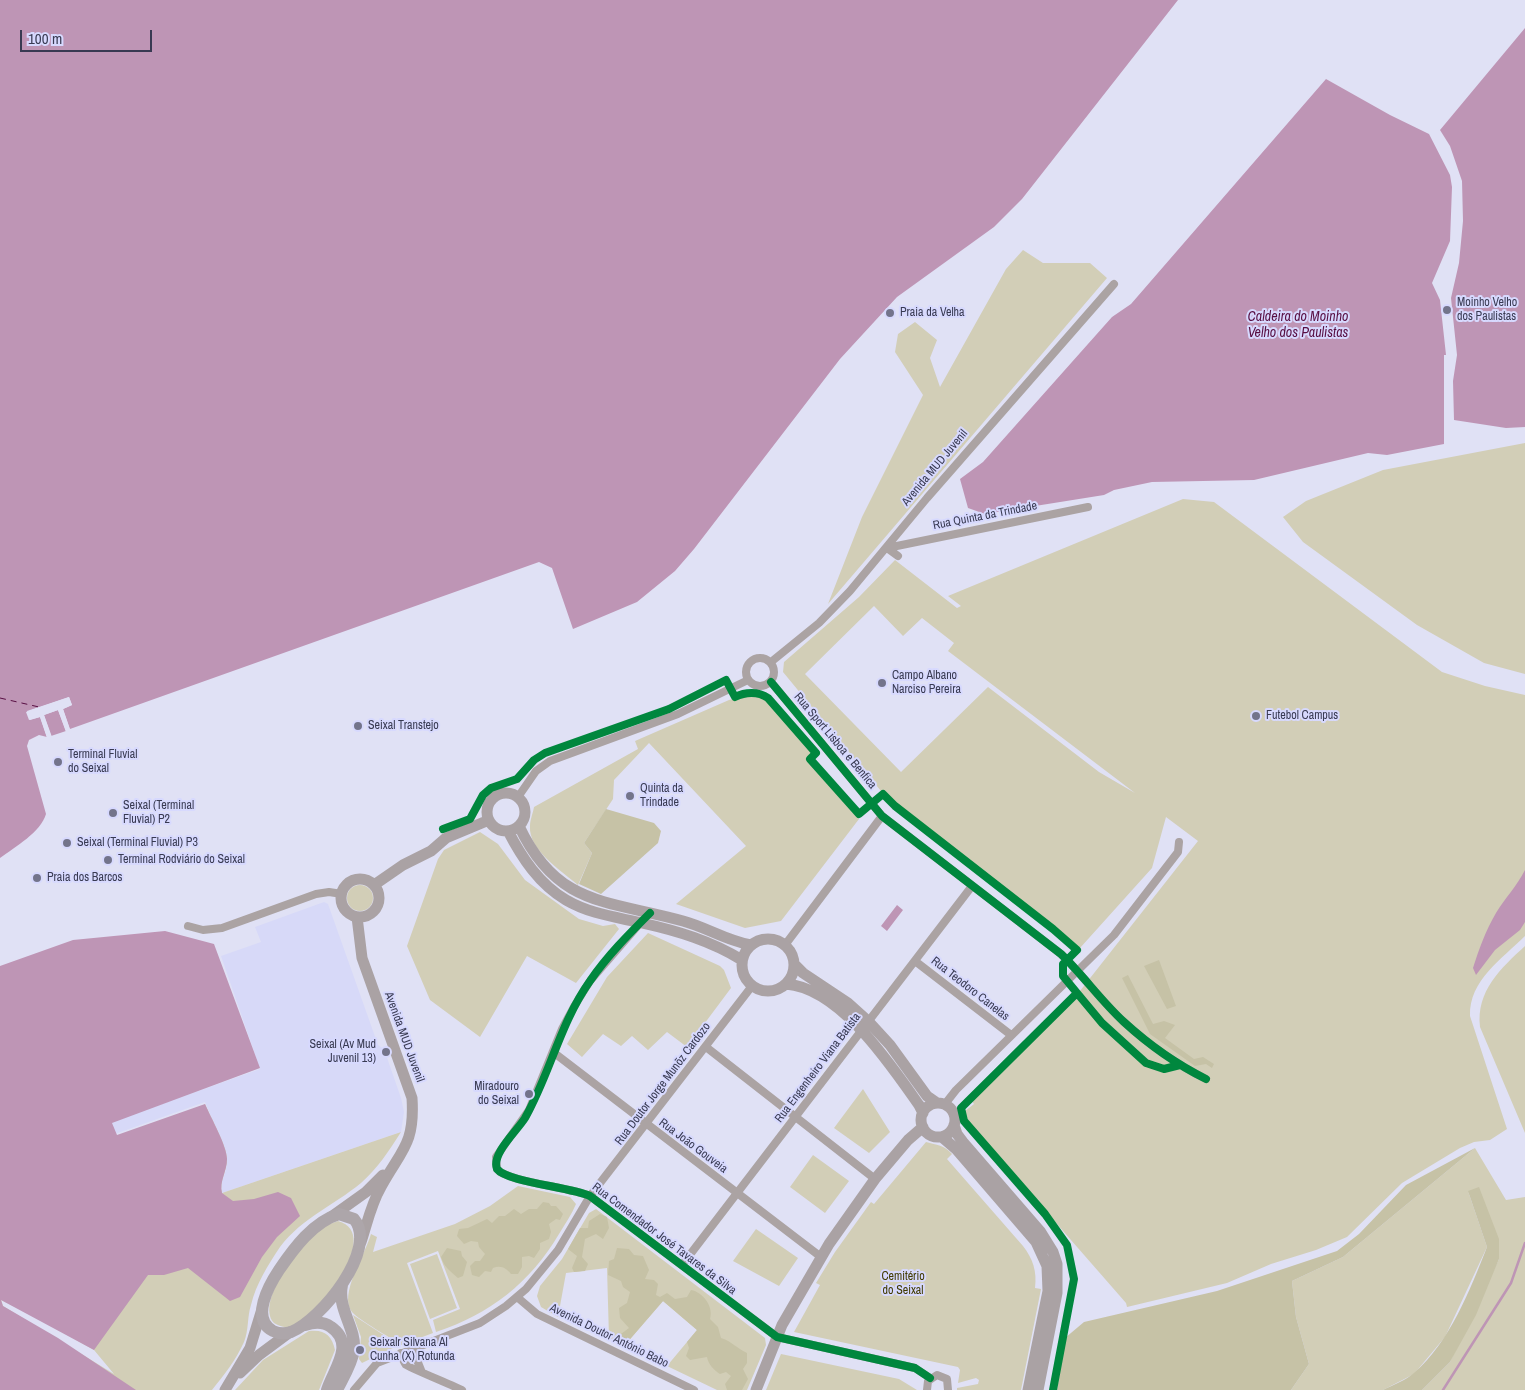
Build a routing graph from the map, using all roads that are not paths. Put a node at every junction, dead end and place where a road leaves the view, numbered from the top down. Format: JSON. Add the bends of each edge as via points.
{"nodes":[{"id":1,"x":1114,"y":284,"type":"dead end"},
{"id":2,"x":1088,"y":507,"type":"dead end"},
{"id":3,"x":887,"y":548,"type":"junction"},
{"id":4,"x":898,"y":556,"type":"dead end"},
{"id":5,"x":771,"y":662,"type":"junction"},
{"id":6,"x":748,"y":680,"type":"junction"},
{"id":7,"x":771,"y":682,"type":"junction"},
{"id":8,"x":518,"y":797,"type":"junction"},
{"id":9,"x":882,"y":816,"type":"junction"},
{"id":10,"x":489,"y":820,"type":"junction"},
{"id":11,"x":519,"y":826,"type":"junction"},
{"id":12,"x":508,"y":831,"type":"junction"},
{"id":13,"x":1179,"y":842,"type":"dead end"},
{"id":14,"x":374,"y":885,"type":"junction"},
{"id":15,"x":972,"y":886,"type":"junction"},
{"id":16,"x":342,"y":894,"type":"junction"},
{"id":17,"x":650,"y":913,"type":"junction"},
{"id":18,"x":358,"y":917,"type":"junction"},
{"id":19,"x":636,"y":922,"type":"junction"},
{"id":20,"x":188,"y":926,"type":"dead end"},
{"id":21,"x":751,"y":945,"type":"junction"},
{"id":22,"x":785,"y":945,"type":"junction"},
{"id":23,"x":742,"y":960,"type":"junction"},
{"id":24,"x":915,"y":961,"type":"junction"},
{"id":25,"x":794,"y":964,"type":"junction"},
{"id":26,"x":1078,"y":970,"type":"junction"},
{"id":27,"x":786,"y":984,"type":"junction"},
{"id":28,"x":752,"y":986,"type":"junction"},
{"id":29,"x":865,"y":1025,"type":"junction"},
{"id":30,"x":1011,"y":1035,"type":"junction"},
{"id":31,"x":706,"y":1047,"type":"junction"},
{"id":32,"x":552,"y":1052,"type":"junction"},
{"id":33,"x":1206,"y":1079,"type":"dead end"},
{"id":34,"x":941,"y":1104,"type":"junction"},
{"id":35,"x":923,"y":1113,"type":"junction"},
{"id":36,"x":794,"y":1118,"type":"junction"},
{"id":37,"x":646,"y":1124,"type":"junction"},
{"id":38,"x":954,"y":1125,"type":"junction"},
{"id":39,"x":923,"y":1127,"type":"junction"},
{"id":40,"x":942,"y":1137,"type":"junction"},
{"id":41,"x":395,"y":1164,"type":"junction"},
{"id":42,"x":875,"y":1179,"type":"junction"},
{"id":43,"x":737,"y":1193,"type":"junction"},
{"id":44,"x":590,"y":1196,"type":"junction"},
{"id":45,"x":331,"y":1217,"type":"junction"},
{"id":46,"x":361,"y":1242,"type":"junction"},
{"id":47,"x":821,"y":1257,"type":"junction"},
{"id":48,"x":682,"y":1265,"type":"junction"},
{"id":49,"x":344,"y":1280,"type":"junction"},
{"id":50,"x":517,"y":1297,"type":"junction"},
{"id":51,"x":262,"y":1308,"type":"junction"},
{"id":52,"x":294,"y":1330,"type":"junction"},
{"id":53,"x":777,"y":1337,"type":"junction"},
{"id":54,"x":417,"y":1348,"type":"junction"},
{"id":55,"x":402,"y":1353,"type":"junction"},
{"id":56,"x":421,"y":1370,"type":"junction"},
{"id":57,"x":930,"y":1378,"type":"junction"},
{"id":58,"x":233,"y":1379,"type":"junction"},
{"id":59,"x":225,"y":1390,"type":"edge"},
{"id":60,"x":327,"y":1390,"type":"edge"},
{"id":61,"x":337,"y":1390,"type":"edge"},
{"id":62,"x":354,"y":1390,"type":"edge"},
{"id":63,"x":462,"y":1390,"type":"edge"},
{"id":64,"x":694,"y":1390,"type":"edge"},
{"id":65,"x":756,"y":1390,"type":"edge"},
{"id":66,"x":927,"y":1390,"type":"edge"},
{"id":67,"x":948,"y":1390,"type":"edge"},
{"id":68,"x":1028,"y":1390,"type":"edge"},
{"id":69,"x":1038,"y":1390,"type":"edge"}],
"edges":[{"from":1,"to":3,"type":"street","name":"Avenida MUD Juvenil"},
{"from":2,"to":3,"type":"street","name":"Rua Quinta da Trindade"},
{"from":3,"to":4,"type":"street"},
{"from":3,"to":5,"type":"street","name":"Avenida MUD Juvenil","via":[[833,610]]},
{"from":5,"to":6,"type":"street","via":[[762,657],[753,659],[746,670]]},
{"from":5,"to":7,"type":"street","via":[[774,674]]},
{"from":6,"to":7,"type":"street","via":[[759,686]]},
{"from":6,"to":8,"type":"street","via":[[678,714],[550,761],[536,771]]},
{"from":7,"to":9,"type":"street","name":"Rua Sport Lisboa e Benfica"},
{"from":8,"to":10,"type":"main road","via":[[504,793],[498,795],[488,806]]},
{"from":8,"to":11,"type":"main road","via":[[525,812]]},
{"from":9,"to":15,"type":"street","name":"Rua Sport Lisboa e Benfica"},
{"from":9,"to":22,"type":"street"},
{"from":10,"to":12,"type":"main road","via":[[500,830]]},
{"from":10,"to":14,"type":"main road","via":[[446,838],[431,851]]},
{"from":11,"to":12,"type":"main road"},
{"from":11,"to":17,"type":"main road","via":[[537,859],[572,889],[609,905]]},
{"from":12,"to":19,"type":"main road","via":[[519,854],[543,883],[555,892],[581,908]]},
{"from":13,"to":26,"type":"street","via":[[1178,852],[1145,897],[1114,935]]},
{"from":14,"to":16,"type":"main road","via":[[360,879],[346,886]]},
{"from":14,"to":18,"type":"main road","via":[[379,897],[375,910]]},
{"from":15,"to":24,"type":"street","name":"Rua Engenheiro Viana Batista"},
{"from":15,"to":26,"type":"street","name":"Rua Sport Lisboa e Benfica"},
{"from":16,"to":18,"type":"main road","via":[[345,909]]},
{"from":16,"to":20,"type":"street","via":[[316,894],[212,930]]},
{"from":17,"to":19,"type":"street"},
{"from":17,"to":21,"type":"main road"},
{"from":18,"to":41,"type":"main road","name":"Avenida MUD Juvenil","via":[[362,958],[412,1098],[411,1135]]},
{"from":19,"to":23,"type":"main road","via":[[690,935]]},
{"from":19,"to":32,"type":"street","name":"Rua Comendador José Tavares da Silva","via":[[590,981]]},
{"from":21,"to":22,"type":"main road","via":[[765,939]]},
{"from":21,"to":23,"type":"main road"},
{"from":22,"to":25,"type":"main road"},
{"from":23,"to":28,"type":"main road","via":[[744,974]]},
{"from":24,"to":29,"type":"street","name":"Rua Engenheiro Viana Batista"},
{"from":24,"to":30,"type":"street","name":"Rua Teodoro Canelas"},
{"from":25,"to":27,"type":"main road"},
{"from":25,"to":29,"type":"main road","via":[[843,999]]},
{"from":26,"to":30,"type":"street"},
{"from":26,"to":33,"type":"street","name":"Rua Sport Lisboa e Benfica","via":[[1123,1020],[1185,1069]]},
{"from":27,"to":28,"type":"main road","via":[[773,991]]},
{"from":27,"to":29,"type":"main road","via":[[801,986]]},
{"from":28,"to":31,"type":"street","name":"Rua Doutor Jorge Munõz Cardozo"},
{"from":29,"to":34,"type":"main road","via":[[890,1045],[927,1096]]},
{"from":29,"to":35,"type":"main road"},
{"from":29,"to":36,"type":"street","name":"Rua Engenheiro Viana Batista"},
{"from":30,"to":34,"type":"street"},
{"from":31,"to":36,"type":"street"},
{"from":31,"to":37,"type":"street","name":"Rua Doutor Jorge Munõz Cardozo"},
{"from":32,"to":37,"type":"street","name":"Rua João Gouveia"},
{"from":32,"to":44,"type":"street","name":"Rua Comendador José Tavares da Silva","via":[[532,1105],[499,1153],[495,1165],[506,1176]]},
{"from":34,"to":35,"type":"main road","via":[[928,1106]]},
{"from":34,"to":38,"type":"main road","via":[[953,1112]]},
{"from":35,"to":39,"type":"main road"},
{"from":36,"to":42,"type":"street"},
{"from":36,"to":43,"type":"street","name":"Rua Engenheiro Viana Batista"},
{"from":37,"to":43,"type":"street","name":"Rua João Gouveia"},
{"from":37,"to":44,"type":"street","name":"Rua Doutor Jorge Munõz Cardozo"},
{"from":38,"to":40,"type":"main road"},
{"from":38,"to":69,"type":"main road","via":[[962,1141],[1048,1242],[1058,1264],[1057,1293]]},
{"from":39,"to":40,"type":"main road","via":[[931,1135]]},
{"from":39,"to":42,"type":"main road"},
{"from":40,"to":68,"type":"main road","via":[[1036,1242],[1047,1266],[1048,1291]]},
{"from":41,"to":45,"type":"main road","name":"Avenida MUD Juvenil","via":[[366,1192]]},
{"from":41,"to":46,"type":"main road","name":"Avenida MUD Juvenil","via":[[375,1199]]},
{"from":42,"to":47,"type":"main road"},
{"from":43,"to":47,"type":"street","name":"Rua João Gouveia"},
{"from":43,"to":48,"type":"street","name":"Rua Engenheiro Viana Batista"},
{"from":44,"to":48,"type":"street","name":"Rua Comendador José Tavares da Silva"},
{"from":44,"to":50,"type":"street","name":"Rua Doutor Jorge Munõz Cardozo","via":[[547,1266]]},
{"from":45,"to":46,"type":"main road","via":[[339,1214],[354,1219],[361,1232]]},
{"from":45,"to":51,"type":"main road","via":[[307,1235],[289,1256],[274,1277]]},
{"from":46,"to":49,"type":"main road"},
{"from":47,"to":53,"type":"main road"},
{"from":48,"to":53,"type":"street","name":"Rua Comendador José Tavares da Silva"},
{"from":49,"to":52,"type":"main road","via":[[327,1304]]},
{"from":49,"to":61,"type":"main road","via":[[341,1301],[354,1350]]},
{"from":50,"to":54,"type":"street","name":"Rua Doutor Jorge Munõz Cardozo","via":[[480,1322]]},
{"from":50,"to":64,"type":"street","name":"Avenida Doutor António Babo","via":[[537,1314]]},
{"from":51,"to":52,"type":"main road","via":[[262,1317],[270,1329],[281,1334]]},
{"from":51,"to":58,"type":"main road","via":[[250,1348]]},
{"from":52,"to":58,"type":"main road","via":[[258,1355]]},
{"from":52,"to":60,"type":"main road","via":[[313,1323],[325,1324],[334,1329],[342,1341],[341,1359]]},
{"from":53,"to":57,"type":"street","name":"Rua Comendador José Tavares da Silva","via":[[915,1368]]},
{"from":53,"to":65,"type":"main road"},
{"from":54,"to":55,"type":"street","name":"Rua Doutor Jorge Munõz Cardozo"},
{"from":54,"to":56,"type":"street"},
{"from":55,"to":56,"type":"street","via":[[408,1367]]},
{"from":55,"to":62,"type":"street","name":"Rua Doutor Jorge Munõz Cardozo","via":[[377,1363]]},
{"from":56,"to":63,"type":"street"},
{"from":57,"to":66,"type":"street"},
{"from":57,"to":67,"type":"street","name":"Rua Comendador José Tavares da Silva","via":[[937,1374],[944,1376],[949,1383]]},
{"from":58,"to":59,"type":"main road"}]}
